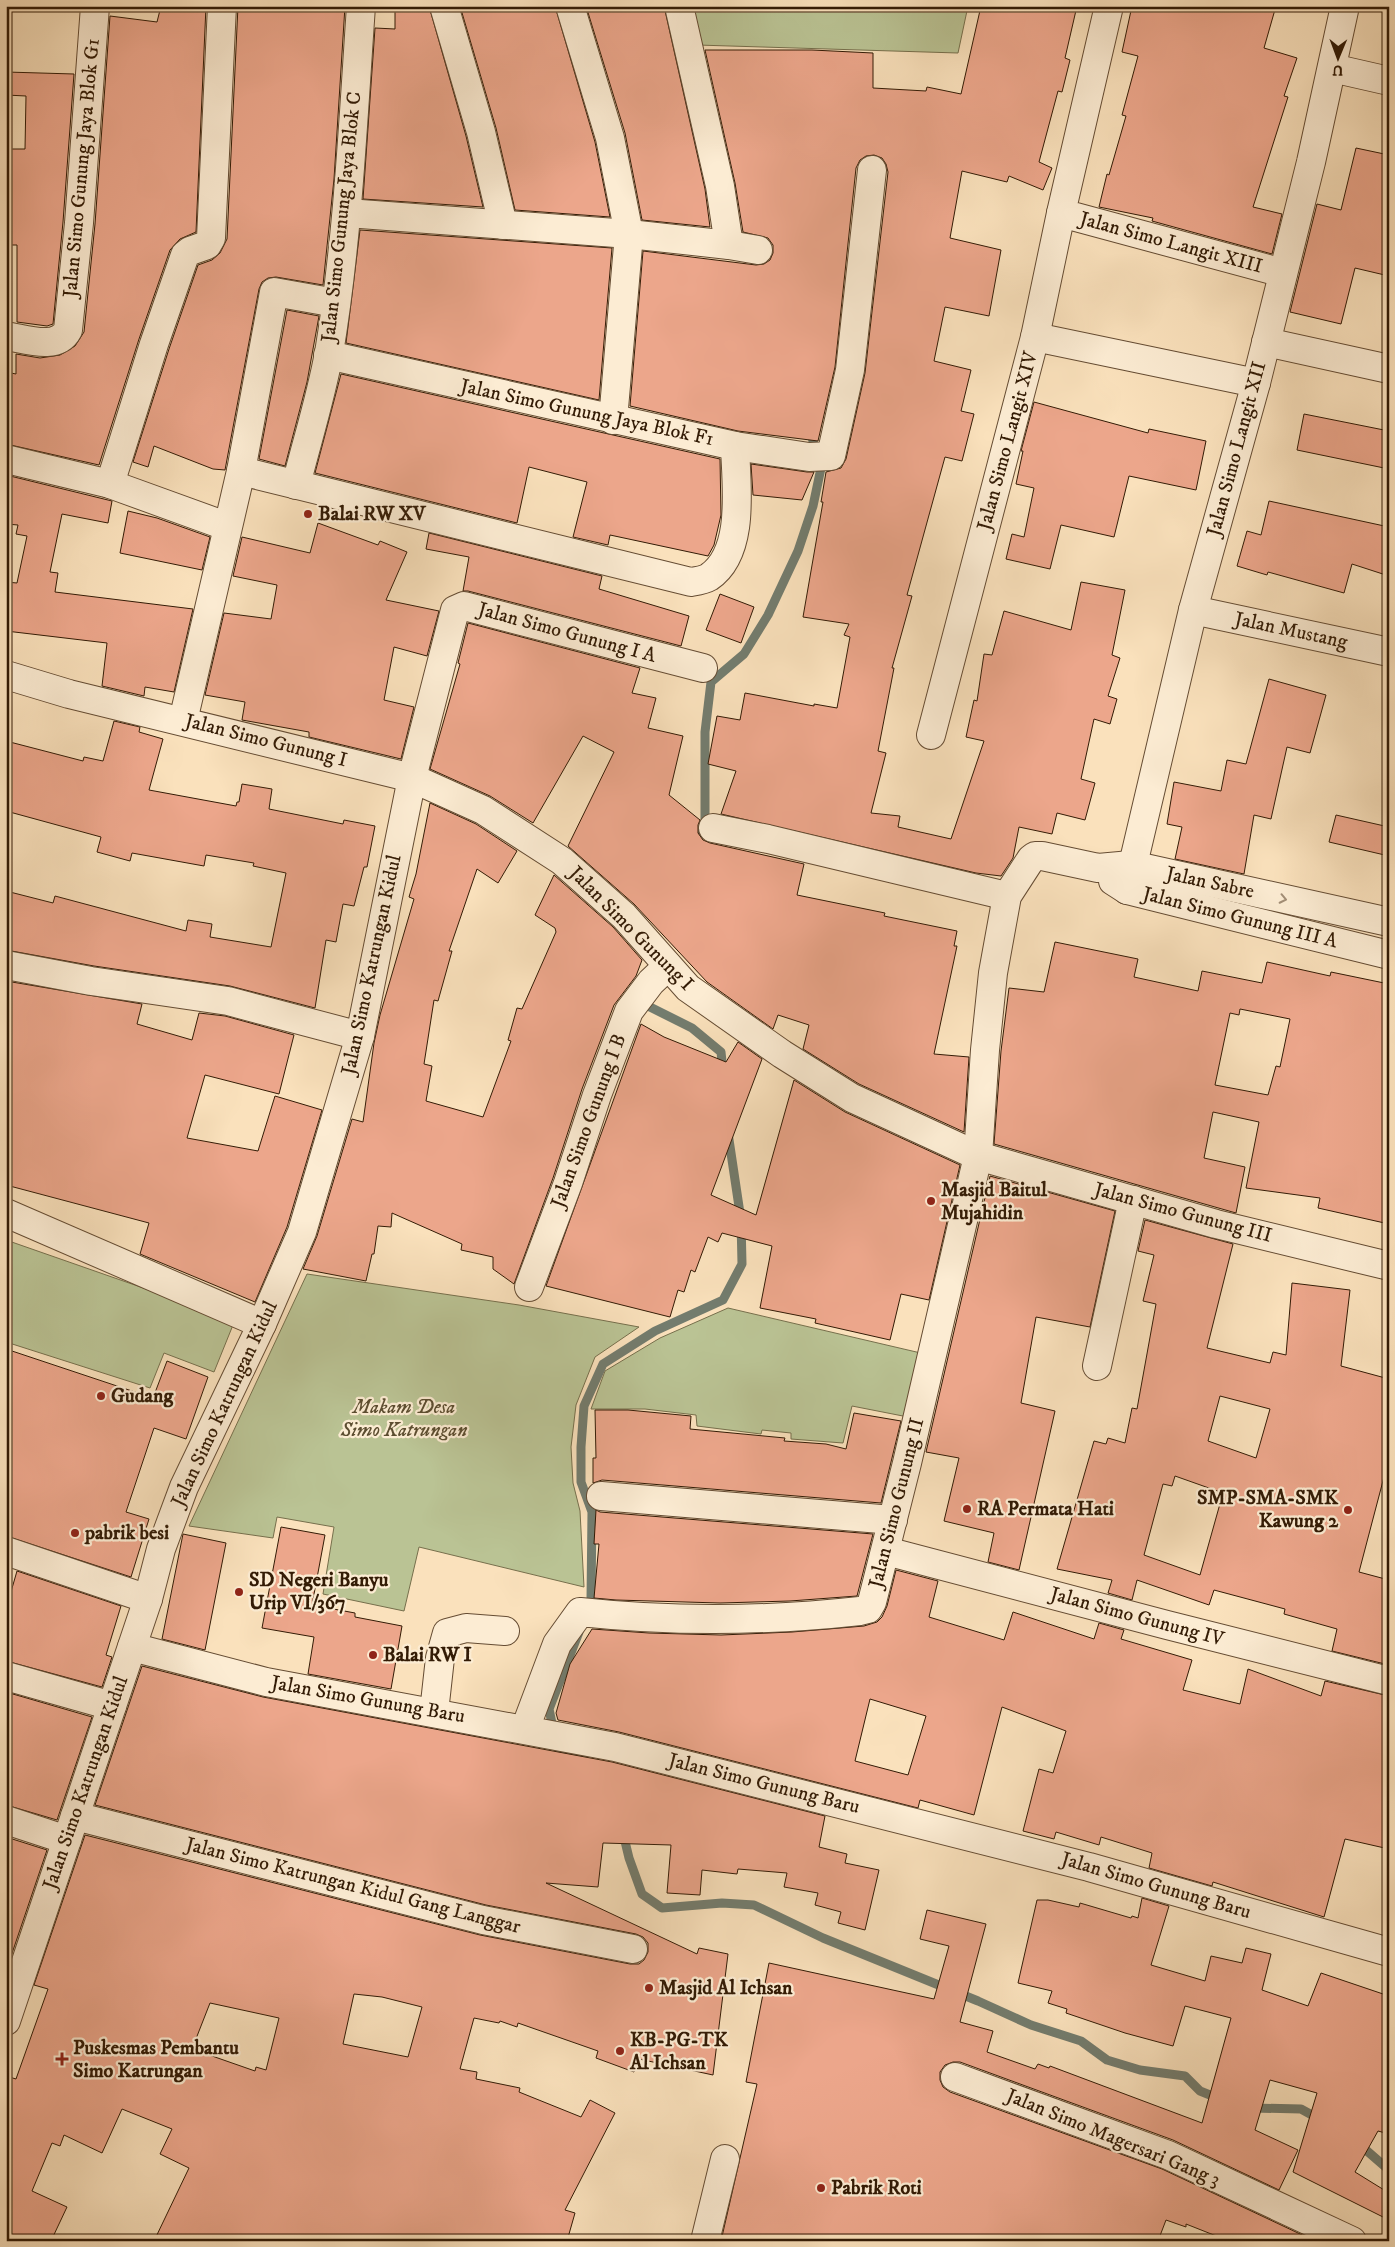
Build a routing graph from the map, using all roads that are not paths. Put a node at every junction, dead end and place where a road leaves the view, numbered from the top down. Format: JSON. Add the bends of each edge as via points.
{"nodes":[{"id":1,"x":95,"y":6,"type":"edge"},
{"id":2,"x":222,"y":6,"type":"edge"},
{"id":3,"x":361,"y":6,"type":"edge"},
{"id":4,"x":444,"y":6,"type":"edge"},
{"id":5,"x":570,"y":6,"type":"edge"},
{"id":6,"x":679,"y":6,"type":"edge"},
{"id":7,"x":1109,"y":6,"type":"edge"},
{"id":8,"x":1345,"y":6,"type":"edge"},
{"id":9,"x":1332,"y":68,"type":"junction"},
{"id":10,"x":1389,"y":81,"type":"edge"},
{"id":11,"x":872,"y":170,"type":"dead end"},
{"id":12,"x":347,"y":213,"type":"junction"},
{"id":13,"x":1061,"y":213,"type":"junction"},
{"id":14,"x":503,"y":225,"type":"junction"},
{"id":15,"x":629,"y":234,"type":"junction"},
{"id":16,"x":729,"y":244,"type":"junction"},
{"id":17,"x":758,"y":250,"type":"dead end"},
{"id":18,"x":1283,"y":273,"type":"junction"},
{"id":19,"x":336,"y":303,"type":"junction"},
{"id":20,"x":6,"y":336,"type":"edge"},
{"id":21,"x":1035,"y":337,"type":"junction"},
{"id":22,"x":1266,"y":342,"type":"junction"},
{"id":23,"x":328,"y":355,"type":"junction"},
{"id":24,"x":1389,"y":369,"type":"edge"},
{"id":25,"x":1256,"y":383,"type":"junction"},
{"id":26,"x":613,"y":420,"type":"junction"},
{"id":27,"x":735,"y":446,"type":"junction"},
{"id":28,"x":6,"y":459,"type":"edge"},
{"id":29,"x":241,"y":471,"type":"junction"},
{"id":30,"x":110,"y":484,"type":"junction"},
{"id":31,"x":296,"y":485,"type":"junction"},
{"id":32,"x":226,"y":526,"type":"junction"},
{"id":33,"x":1193,"y":610,"type":"junction"},
{"id":34,"x":1389,"y":652,"type":"edge"},
{"id":35,"x":703,"y":668,"type":"dead end"},
{"id":36,"x":6,"y":675,"type":"edge"},
{"id":37,"x":183,"y":721,"type":"junction"},
{"id":38,"x":931,"y":735,"type":"dead end"},
{"id":39,"x":412,"y":778,"type":"junction"},
{"id":40,"x":713,"y":828,"type":"dead end"},
{"id":41,"x":1129,"y":878,"type":"junction"},
{"id":42,"x":1007,"y":896,"type":"junction"},
{"id":43,"x":1389,"y":922,"type":"edge"},
{"id":44,"x":1389,"y":955,"type":"edge"},
{"id":45,"x":6,"y":965,"type":"edge"},
{"id":46,"x":654,"y":971,"type":"junction"},
{"id":47,"x":360,"y":1036,"type":"junction"},
{"id":48,"x":978,"y":1156,"type":"junction"},
{"id":49,"x":1133,"y":1200,"type":"junction"},
{"id":50,"x":6,"y":1214,"type":"edge"},
{"id":51,"x":1389,"y":1266,"type":"edge"},
{"id":52,"x":528,"y":1287,"type":"dead end"},
{"id":53,"x":262,"y":1324,"type":"junction"},
{"id":54,"x":1097,"y":1366,"type":"dead end"},
{"id":55,"x":601,"y":1496,"type":"dead end"},
{"id":56,"x":894,"y":1520,"type":"junction"},
{"id":57,"x":886,"y":1550,"type":"junction"},
{"id":58,"x":6,"y":1552,"type":"edge"},
{"id":59,"x":148,"y":1599,"type":"junction"},
{"id":60,"x":506,"y":1631,"type":"dead end"},
{"id":61,"x":132,"y":1647,"type":"junction"},
{"id":62,"x":6,"y":1676,"type":"edge"},
{"id":63,"x":1389,"y":1681,"type":"edge"},
{"id":64,"x":112,"y":1706,"type":"junction"},
{"id":65,"x":434,"y":1712,"type":"junction"},
{"id":66,"x":544,"y":1733,"type":"junction"},
{"id":67,"x":6,"y":1820,"type":"edge"},
{"id":68,"x":71,"y":1828,"type":"junction"},
{"id":69,"x":633,"y":1949,"type":"dead end"},
{"id":70,"x":1389,"y":1952,"type":"edge"},
{"id":71,"x":6,"y":2021,"type":"edge"},
{"id":72,"x":955,"y":2077,"type":"dead end"},
{"id":73,"x":725,"y":2159,"type":"dead end"},
{"id":74,"x":705,"y":2241,"type":"edge"},
{"id":75,"x":1352,"y":2241,"type":"edge"}],
"edges":[{"from":1,"to":20,"type":"street","name":"Jalan Simo Gunung Jaya Blok G1","via":[[68,330],[64,338],[49,342]]},
{"from":2,"to":30,"type":"street","via":[[211,238],[207,245],[185,255]]},
{"from":3,"to":12,"type":"street","name":"Jalan Simo Gunung Jaya Blok C"},
{"from":4,"to":14,"type":"street","via":[[481,132]]},
{"from":5,"to":15,"type":"street","via":[[610,138]]},
{"from":6,"to":16,"type":"street","via":[[718,177]]},
{"from":7,"to":13,"type":"street","name":"Jalan Simo Langit XIII"},
{"from":8,"to":9,"type":"street","name":"Jalan Simo Langit XII"},
{"from":9,"to":10,"type":"street"},
{"from":9,"to":18,"type":"street","name":"Jalan Simo Langit XII"},
{"from":11,"to":27,"type":"street","via":[[850,370],[831,456]]},
{"from":12,"to":14,"type":"street"},
{"from":12,"to":19,"type":"street","name":"Jalan Simo Gunung Jaya Blok C"},
{"from":13,"to":18,"type":"street","name":"Jalan Simo Langit XIII"},
{"from":13,"to":21,"type":"street"},
{"from":14,"to":15,"type":"street"},
{"from":15,"to":16,"type":"street"},
{"from":15,"to":26,"type":"street"},
{"from":16,"to":17,"type":"street"},
{"from":18,"to":22,"type":"street","name":"Jalan Simo Langit XII"},
{"from":19,"to":23,"type":"street","name":"Jalan Simo Gunung Jaya Blok C"},
{"from":19,"to":29,"type":"street","via":[[274,292]]},
{"from":21,"to":25,"type":"street","name":"Jalan Simo Langit XIV"},
{"from":21,"to":38,"type":"street","name":"Jalan Simo Langit XIV"},
{"from":22,"to":24,"type":"street"},
{"from":22,"to":25,"type":"street","name":"Jalan Simo Langit XII"},
{"from":23,"to":26,"type":"street","name":"Jalan Simo Gunung Jaya Blok F1"},
{"from":23,"to":31,"type":"street","name":"Jalan Simo Gunung Jaya Blok C"},
{"from":25,"to":33,"type":"street","name":"Jalan Simo Langit XII"},
{"from":26,"to":27,"type":"street","name":"Jalan Simo Gunung Jaya Blok F1"},
{"from":27,"to":31,"type":"street","name":"Jalan Simo Gunung Jaya Blok F1","via":[[737,522],[726,557],[708,578],[691,582]]},
{"from":28,"to":30,"type":"street"},
{"from":29,"to":31,"type":"street"},
{"from":29,"to":32,"type":"street"},
{"from":30,"to":32,"type":"street"},
{"from":32,"to":37,"type":"street"},
{"from":33,"to":34,"type":"street","name":"Jalan Mustang"},
{"from":33,"to":41,"type":"street","name":"Jalan Simo Langit XII"},
{"from":35,"to":39,"type":"street","name":"Jalan Simo Gunung I A","via":[[460,606],[454,616]]},
{"from":36,"to":37,"type":"street","name":"Jalan Simo Gunung I","via":[[69,694]]},
{"from":37,"to":39,"type":"street","name":"Jalan Simo Gunung I"},
{"from":39,"to":46,"type":"street","name":"Jalan Simo Gunung I","via":[[483,810],[562,861],[624,916]]},
{"from":39,"to":47,"type":"street","name":"Jalan Simo Katrungan Kidul"},
{"from":40,"to":42,"type":"street"},
{"from":41,"to":42,"type":"street","name":"Jalan Sabre","via":[[1098,868],[1036,856]]},
{"from":41,"to":43,"type":"street","name":"Jalan Sabre","one_way":true},
{"from":41,"to":44,"type":"street","name":"Jalan Simo Gunung III A"},
{"from":42,"to":48,"type":"street","name":"Jalan Simo Gunung II","via":[[992,982]]},
{"from":45,"to":47,"type":"street","via":[[228,1001]]},
{"from":46,"to":48,"type":"street","name":"Jalan Simo Gunung I","via":[[688,988],[852,1098]]},
{"from":46,"to":52,"type":"street","name":"Jalan Simo Gunung I B","via":[[629,1011]]},
{"from":47,"to":53,"type":"street","name":"Jalan Simo Katrungan Kidul","via":[[302,1232]]},
{"from":48,"to":49,"type":"street","name":"Jalan Simo Gunung III"},
{"from":48,"to":56,"type":"street","name":"Jalan Simo Gunung II"},
{"from":49,"to":51,"type":"street","name":"Jalan Simo Gunung III","via":[[1216,1224]]},
{"from":49,"to":54,"type":"street"},
{"from":50,"to":53,"type":"street"},
{"from":53,"to":59,"type":"street","name":"Jalan Simo Katrungan Kidul","via":[[184,1487],[161,1549]]},
{"from":55,"to":56,"type":"street"},
{"from":56,"to":57,"type":"street","name":"Jalan Simo Gunung II"},
{"from":57,"to":63,"type":"street","name":"Jalan Simo Gunung IV"},
{"from":57,"to":66,"type":"street","name":"Jalan Simo Gunung II","via":[[872,1602],[868,1609],[860,1611],[781,1618],[677,1618],[586,1613],[557,1644]]},
{"from":58,"to":59,"type":"street"},
{"from":59,"to":61,"type":"street","name":"Jalan Simo Katrungan Kidul"},
{"from":60,"to":65,"type":"street","via":[[466,1628],[447,1633],[440,1658]]},
{"from":61,"to":64,"type":"street","name":"Jalan Simo Katrungan Kidul"},
{"from":61,"to":65,"type":"street","name":"Jalan Simo Gunung Baru","via":[[266,1682]]},
{"from":62,"to":64,"type":"street"},
{"from":64,"to":68,"type":"street","name":"Jalan Simo Katrungan Kidul"},
{"from":65,"to":66,"type":"street","name":"Jalan Simo Gunung Baru"},
{"from":66,"to":70,"type":"street","name":"Jalan Simo Gunung Baru","via":[[615,1747],[1090,1867]]},
{"from":67,"to":68,"type":"street","name":"Jalan Simo Katrungan Kidul Gang Langgar"},
{"from":68,"to":69,"type":"street","name":"Jalan Simo Katrungan Kidul Gang Langgar","via":[[483,1920]]},
{"from":68,"to":71,"type":"street","name":"Jalan Simo Katrungan Kidul"},
{"from":72,"to":75,"type":"street","name":"Jalan Simo Magersari Gang 3","via":[[1168,2155]]},
{"from":73,"to":74,"type":"street"}]}
